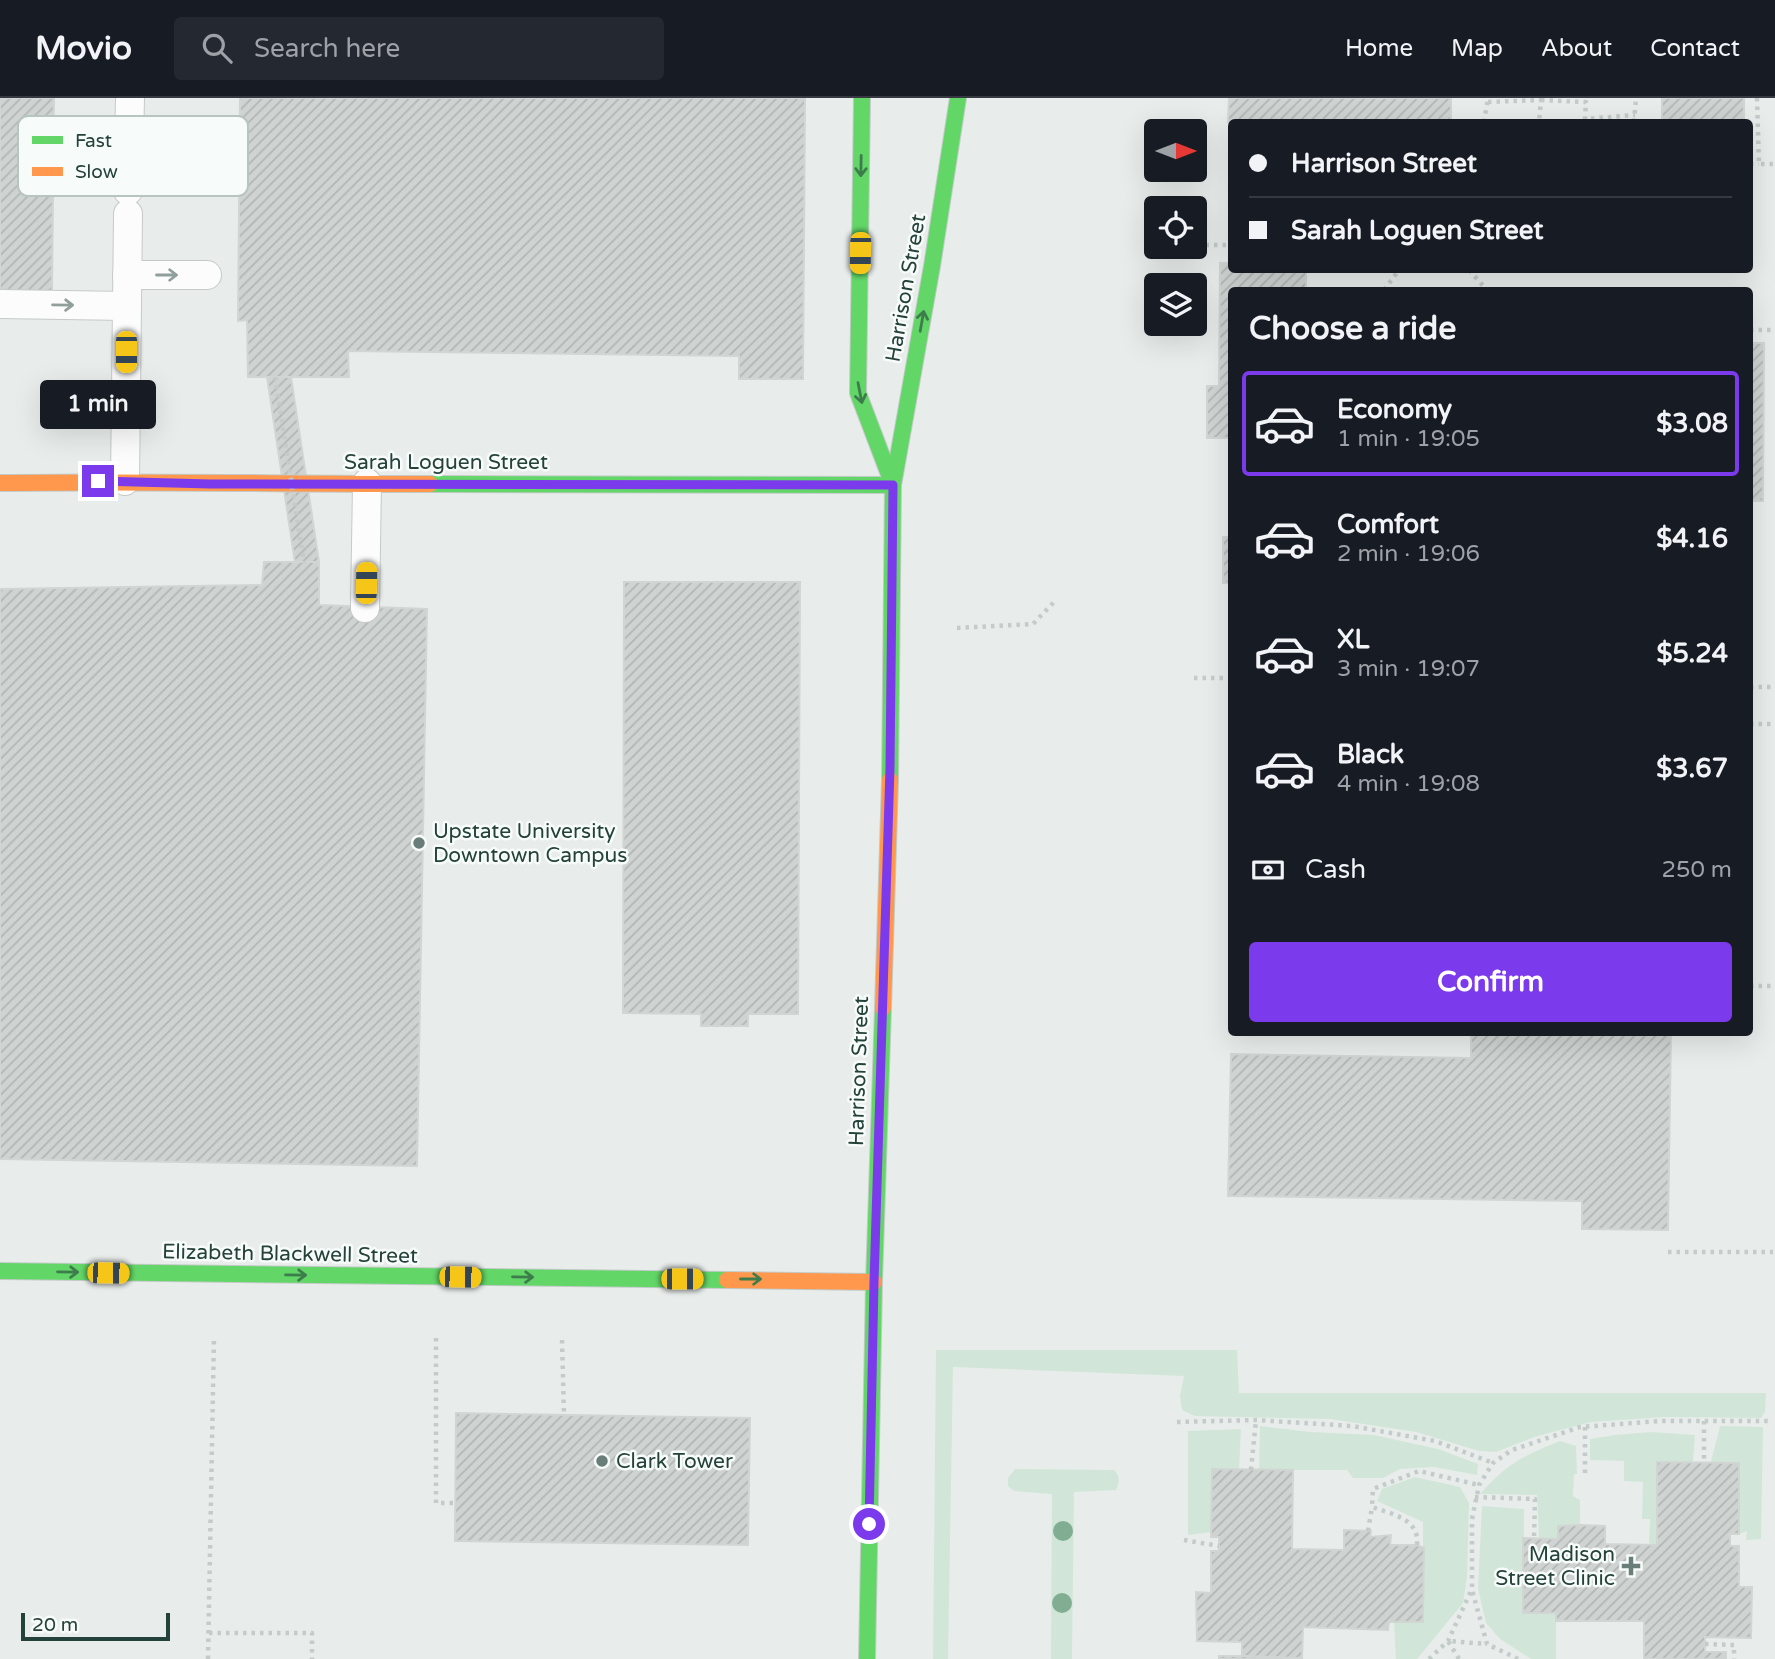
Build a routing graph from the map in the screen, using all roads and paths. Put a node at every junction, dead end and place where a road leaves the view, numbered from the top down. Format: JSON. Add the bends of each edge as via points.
{"nodes":[{"id":1,"x":130,"y":98,"type":"edge"},
{"id":2,"x":862,"y":98,"type":"edge"},
{"id":3,"x":958,"y":98,"type":"edge"},
{"id":4,"x":1636,"y":98,"type":"edge"},
{"id":5,"x":1757,"y":98,"type":"edge"},
{"id":6,"x":1488,"y":100,"type":"edge"},
{"id":7,"x":1541,"y":100,"type":"junction"},
{"id":8,"x":1635,"y":115,"type":"junction"},
{"id":9,"x":130,"y":116,"type":"edge"},
{"id":10,"x":1485,"y":119,"type":"edge"},
{"id":11,"x":1539,"y":119,"type":"edge"},
{"id":12,"x":1585,"y":119,"type":"edge"},
{"id":13,"x":1605,"y":119,"type":"edge"},
{"id":14,"x":1634,"y":119,"type":"edge"},
{"id":15,"x":1753,"y":164,"type":"edge"},
{"id":16,"x":1759,"y":164,"type":"junction"},
{"id":17,"x":1775,"y":164,"type":"edge"},
{"id":18,"x":128,"y":196,"type":"edge"},
{"id":19,"x":1207,"y":245,"type":"edge"},
{"id":20,"x":1228,"y":245,"type":"edge"},
{"id":21,"x":1472,"y":273,"type":"edge"},
{"id":22,"x":127,"y":275,"type":"junction"},
{"id":23,"x":207,"y":275,"type":"dead end"},
{"id":24,"x":1484,"y":287,"type":"edge"},
{"id":25,"x":0,"y":304,"type":"edge"},
{"id":26,"x":127,"y":306,"type":"junction"},
{"id":27,"x":1753,"y":330,"type":"edge"},
{"id":28,"x":1775,"y":330,"type":"edge"},
{"id":29,"x":275,"y":377,"type":"dead end"},
{"id":30,"x":125,"y":481,"type":"junction"},
{"id":31,"x":0,"y":482,"type":"edge"},
{"id":32,"x":367,"y":483,"type":"junction"},
{"id":33,"x":893,"y":485,"type":"junction"},
{"id":34,"x":304,"y":563,"type":"dead end"},
{"id":35,"x":1054,"y":602,"type":"dead end"},
{"id":36,"x":365,"y":608,"type":"dead end"},
{"id":37,"x":957,"y":628,"type":"dead end"},
{"id":38,"x":1194,"y":678,"type":"dead end"},
{"id":39,"x":1228,"y":678,"type":"edge"},
{"id":40,"x":1753,"y":687,"type":"edge"},
{"id":41,"x":1775,"y":687,"type":"edge"},
{"id":42,"x":1753,"y":724,"type":"edge"},
{"id":43,"x":1775,"y":724,"type":"edge"},
{"id":44,"x":1753,"y":986,"type":"edge"},
{"id":45,"x":1775,"y":986,"type":"edge"},
{"id":46,"x":1668,"y":1252,"type":"dead end"},
{"id":47,"x":1773,"y":1252,"type":"edge"},
{"id":48,"x":0,"y":1271,"type":"edge"},
{"id":49,"x":874,"y":1282,"type":"junction"},
{"id":50,"x":214,"y":1337,"type":"dead end"},
{"id":51,"x":436,"y":1338,"type":"dead end"},
{"id":52,"x":562,"y":1340,"type":"dead end"},
{"id":53,"x":564,"y":1415,"type":"dead end"},
{"id":54,"x":1256,"y":1420,"type":"junction"},
{"id":55,"x":1704,"y":1421,"type":"junction"},
{"id":56,"x":1771,"y":1421,"type":"dead end"},
{"id":57,"x":1177,"y":1422,"type":"dead end"},
{"id":58,"x":1585,"y":1427,"type":"junction"},
{"id":59,"x":1704,"y":1462,"type":"dead end"},
{"id":60,"x":1493,"y":1463,"type":"junction"},
{"id":61,"x":1251,"y":1471,"type":"dead end"},
{"id":62,"x":1585,"y":1474,"type":"dead end"},
{"id":63,"x":1479,"y":1485,"type":"junction"},
{"id":64,"x":1475,"y":1497,"type":"junction"},
{"id":65,"x":456,"y":1503,"type":"dead end"},
{"id":66,"x":1372,"y":1507,"type":"junction"},
{"id":67,"x":1368,"y":1531,"type":"dead end"},
{"id":68,"x":1534,"y":1538,"type":"dead end"},
{"id":69,"x":1184,"y":1540,"type":"dead end"},
{"id":70,"x":1417,"y":1545,"type":"dead end"},
{"id":71,"x":1219,"y":1546,"type":"dead end"},
{"id":72,"x":1472,"y":1590,"type":"junction"},
{"id":73,"x":209,"y":1633,"type":"junction"},
{"id":74,"x":1448,"y":1641,"type":"junction"},
{"id":75,"x":1487,"y":1644,"type":"junction"},
{"id":76,"x":1705,"y":1644,"type":"dead end"},
{"id":77,"x":208,"y":1659,"type":"edge"},
{"id":78,"x":312,"y":1659,"type":"edge"},
{"id":79,"x":867,"y":1659,"type":"edge"},
{"id":80,"x":1429,"y":1659,"type":"edge"},
{"id":81,"x":1459,"y":1659,"type":"edge"},
{"id":82,"x":1518,"y":1659,"type":"edge"},
{"id":83,"x":1734,"y":1659,"type":"edge"}],
"edges":[{"from":1,"to":9,"type":"lane"},
{"from":2,"to":33,"type":"street","name":"Harrison Street","one_way":true,"via":[[858,393]]},
{"from":33,"to":3,"type":"street","name":"Harrison Street","one_way":true},
{"from":4,"to":8,"type":"path"},
{"from":5,"to":16,"type":"path"},
{"from":6,"to":7,"type":"path"},
{"from":6,"to":10,"type":"path"},
{"from":7,"to":11,"type":"path"},
{"from":7,"to":12,"type":"path","via":[[1586,102]]},
{"from":8,"to":13,"type":"path"},
{"from":8,"to":14,"type":"path"},
{"from":15,"to":16,"type":"path"},
{"from":16,"to":17,"type":"path"},
{"from":18,"to":22,"type":"lane"},
{"from":19,"to":20,"type":"path"},
{"from":21,"to":24,"type":"path"},
{"from":22,"to":23,"type":"lane","one_way":true},
{"from":22,"to":26,"type":"lane"},
{"from":25,"to":26,"type":"lane","one_way":true},
{"from":26,"to":30,"type":"lane"},
{"from":27,"to":28,"type":"path"},
{"from":29,"to":34,"type":"path","bridge":true},
{"from":30,"to":31,"type":"street","name":"Sarah Loguen Street"},
{"from":30,"to":32,"type":"street","name":"Sarah Loguen Street"},
{"from":32,"to":33,"type":"street","name":"Sarah Loguen Street"},
{"from":32,"to":36,"type":"lane"},
{"from":33,"to":49,"type":"street","name":"Harrison Street","via":[[890,768]]},
{"from":35,"to":37,"type":"path","via":[[1033,624]]},
{"from":38,"to":39,"type":"path"},
{"from":40,"to":41,"type":"path"},
{"from":42,"to":43,"type":"path"},
{"from":44,"to":45,"type":"path"},
{"from":46,"to":47,"type":"path"},
{"from":48,"to":49,"type":"street","name":"Elizabeth Blackwell Street","one_way":true},
{"from":49,"to":79,"type":"street","name":"Harrison Street"},
{"from":50,"to":73,"type":"path"},
{"from":51,"to":65,"type":"path","via":[[436,1503]]},
{"from":52,"to":53,"type":"path"},
{"from":54,"to":57,"type":"path"},
{"from":54,"to":60,"type":"path","via":[[1364,1428],[1435,1441]]},
{"from":54,"to":61,"type":"path"},
{"from":55,"to":56,"type":"path"},
{"from":55,"to":58,"type":"path"},
{"from":55,"to":59,"type":"path"},
{"from":58,"to":60,"type":"path","via":[[1512,1450]]},
{"from":58,"to":62,"type":"path"},
{"from":60,"to":63,"type":"path"},
{"from":63,"to":64,"type":"path"},
{"from":63,"to":66,"type":"path","via":[[1419,1471],[1373,1489]]},
{"from":64,"to":68,"type":"path","via":[[1535,1499]]},
{"from":64,"to":72,"type":"path"},
{"from":66,"to":67,"type":"path"},
{"from":66,"to":70,"type":"path","via":[[1410,1523]]},
{"from":69,"to":71,"type":"path"},
{"from":72,"to":74,"type":"path"},
{"from":72,"to":75,"type":"path"},
{"from":73,"to":77,"type":"path"},
{"from":73,"to":78,"type":"path","via":[[312,1633]]},
{"from":74,"to":75,"type":"path"},
{"from":74,"to":80,"type":"path"},
{"from":74,"to":81,"type":"path"},
{"from":75,"to":82,"type":"path"},
{"from":76,"to":83,"type":"path","via":[[1734,1645]]}]}
